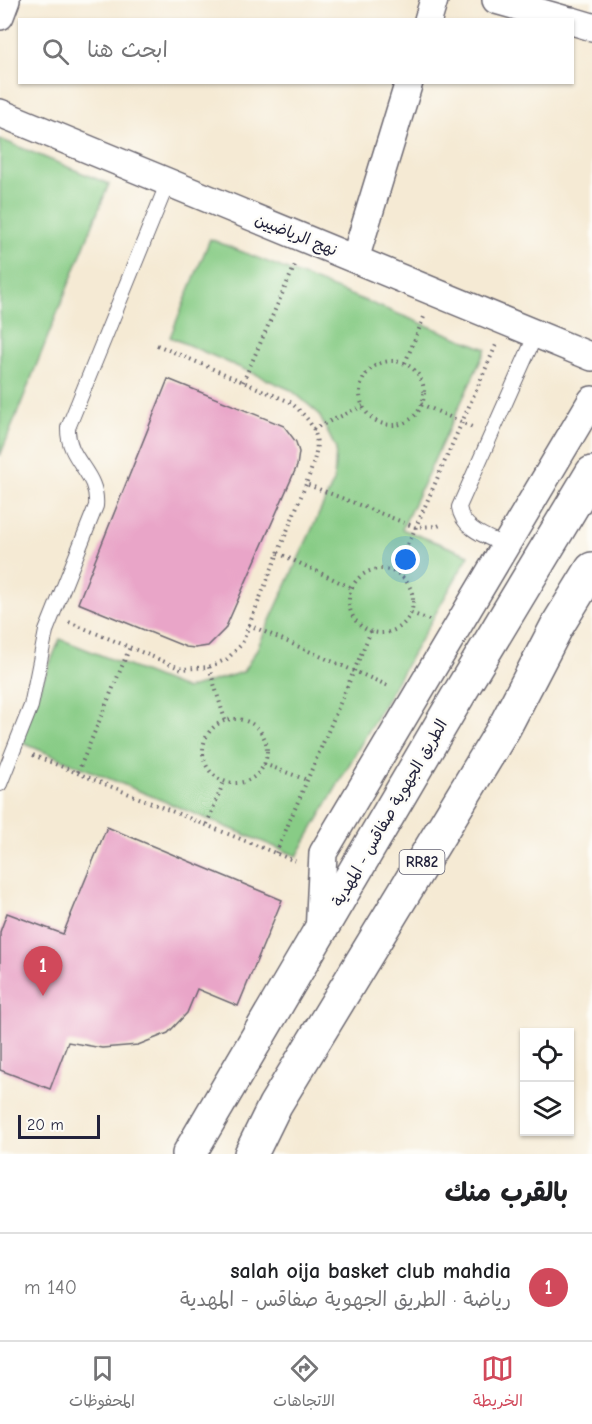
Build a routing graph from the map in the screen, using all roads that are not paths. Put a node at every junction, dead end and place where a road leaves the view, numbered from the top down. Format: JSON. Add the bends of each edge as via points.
{"nodes":[{"id":1,"x":6,"y":0,"type":"edge"},
{"id":2,"x":434,"y":0,"type":"edge"},
{"id":3,"x":496,"y":0,"type":"edge"},
{"id":4,"x":0,"y":16,"type":"edge"},
{"id":5,"x":429,"y":18,"type":"edge"},
{"id":6,"x":559,"y":18,"type":"edge"},
{"id":7,"x":574,"y":21,"type":"edge"},
{"id":8,"x":592,"y":27,"type":"edge"},
{"id":9,"x":408,"y":84,"type":"edge"},
{"id":10,"x":0,"y":113,"type":"edge"},
{"id":11,"x":168,"y":182,"type":"junction"},
{"id":12,"x":355,"y":259,"type":"junction"},
{"id":13,"x":536,"y":334,"type":"junction"},
{"id":14,"x":592,"y":357,"type":"edge"},
{"id":15,"x":592,"y":400,"type":"edge"},
{"id":16,"x":592,"y":473,"type":"edge"},
{"id":17,"x":506,"y":546,"type":"junction"},
{"id":18,"x":592,"y":569,"type":"edge"},
{"id":19,"x":0,"y":784,"type":"edge"},
{"id":20,"x":319,"y":936,"type":"junction"},
{"id":21,"x":189,"y":1154,"type":"edge"},
{"id":22,"x":251,"y":1154,"type":"edge"}],
"edges":[{"from":1,"to":4,"type":"street"},
{"from":2,"to":5,"type":"street"},
{"from":3,"to":6,"type":"street"},
{"from":7,"to":8,"type":"street"},
{"from":9,"to":12,"type":"street"},
{"from":10,"to":11,"type":"street","name":"نهج الرياضيين"},
{"from":11,"to":12,"type":"street","name":"نهج الرياضيين"},
{"from":11,"to":19,"type":"lane","via":[[68,428],[70,449],[96,488],[96,506],[41,646],[33,700]]},
{"from":12,"to":13,"type":"street","name":"نهج الرياضيين"},
{"from":13,"to":14,"type":"street","name":"نهج الرياضيين"},
{"from":13,"to":17,"type":"lane","via":[[459,507],[470,527]]},
{"from":15,"to":17,"type":"street"},
{"from":16,"to":20,"type":"main road","name":"الطريق الجهوية صفاقس - المهدية"},
{"from":17,"to":20,"type":"street","via":[[323,853]]},
{"from":18,"to":22,"type":"main road","number":"RR82","via":[[557,626],[504,728],[275,1105]]},
{"from":20,"to":21,"type":"main road","name":"الطريق الجهوية صفاقس - المهدية"}]}
